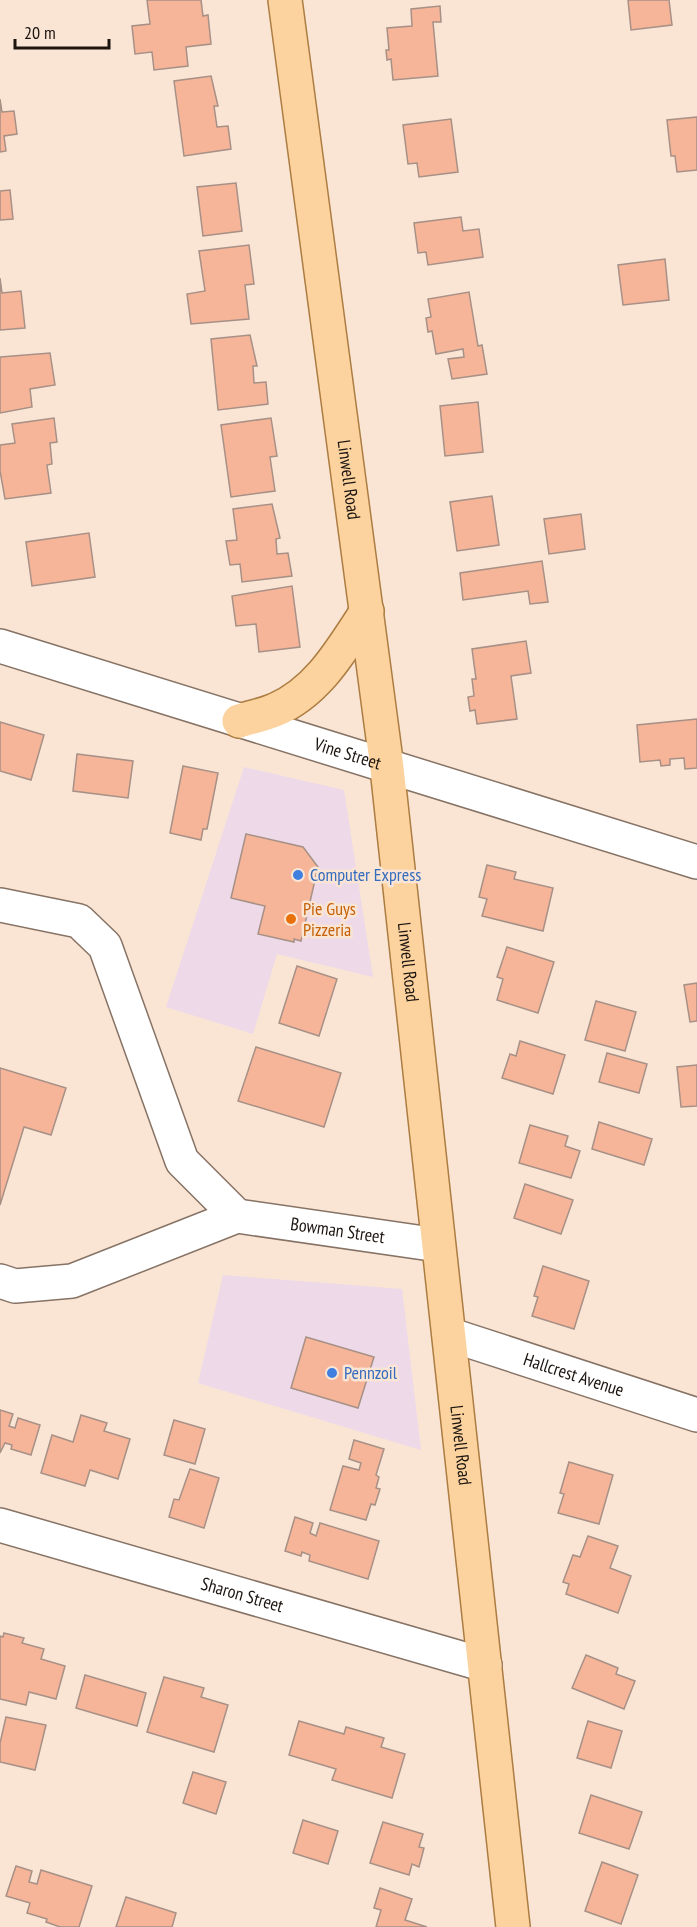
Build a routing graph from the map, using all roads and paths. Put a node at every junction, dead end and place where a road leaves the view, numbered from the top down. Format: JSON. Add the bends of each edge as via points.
{"nodes":[{"id":1,"x":285,"y":0,"type":"edge"},
{"id":2,"x":367,"y":611,"type":"junction"},
{"id":3,"x":0,"y":646,"type":"edge"},
{"id":4,"x":239,"y":721,"type":"junction"},
{"id":5,"x":387,"y":768,"type":"junction"},
{"id":6,"x":697,"y":862,"type":"edge"},
{"id":7,"x":0,"y":905,"type":"edge"},
{"id":8,"x":237,"y":1216,"type":"junction"},
{"id":9,"x":438,"y":1245,"type":"junction"},
{"id":10,"x":0,"y":1281,"type":"edge"},
{"id":11,"x":451,"y":1335,"type":"junction"},
{"id":12,"x":697,"y":1415,"type":"edge"},
{"id":13,"x":0,"y":1525,"type":"edge"},
{"id":14,"x":485,"y":1665,"type":"junction"},
{"id":15,"x":513,"y":1927,"type":"edge"}],
"edges":[{"from":1,"to":2,"type":"main road","name":"Linwell Road"},
{"from":2,"to":4,"type":"main road","via":[[332,665],[298,697],[275,710]]},
{"from":2,"to":5,"type":"main road","name":"Linwell Road"},
{"from":3,"to":4,"type":"street","name":"Vine Street"},
{"from":4,"to":5,"type":"street","name":"Vine Street"},
{"from":5,"to":6,"type":"street","name":"Vine Street"},
{"from":5,"to":9,"type":"main road","name":"Linwell Road"},
{"from":7,"to":8,"type":"street","via":[[79,921],[105,946],[182,1161]]},
{"from":8,"to":9,"type":"street","name":"Bowman Street"},
{"from":8,"to":10,"type":"street","via":[[72,1281],[15,1286]]},
{"from":9,"to":11,"type":"main road","name":"Linwell Road"},
{"from":11,"to":12,"type":"street","name":"Hallcrest Avenue"},
{"from":11,"to":14,"type":"main road","name":"Linwell Road"},
{"from":13,"to":14,"type":"street","name":"Sharon Street"},
{"from":14,"to":15,"type":"main road","name":"Linwell Road"}]}
